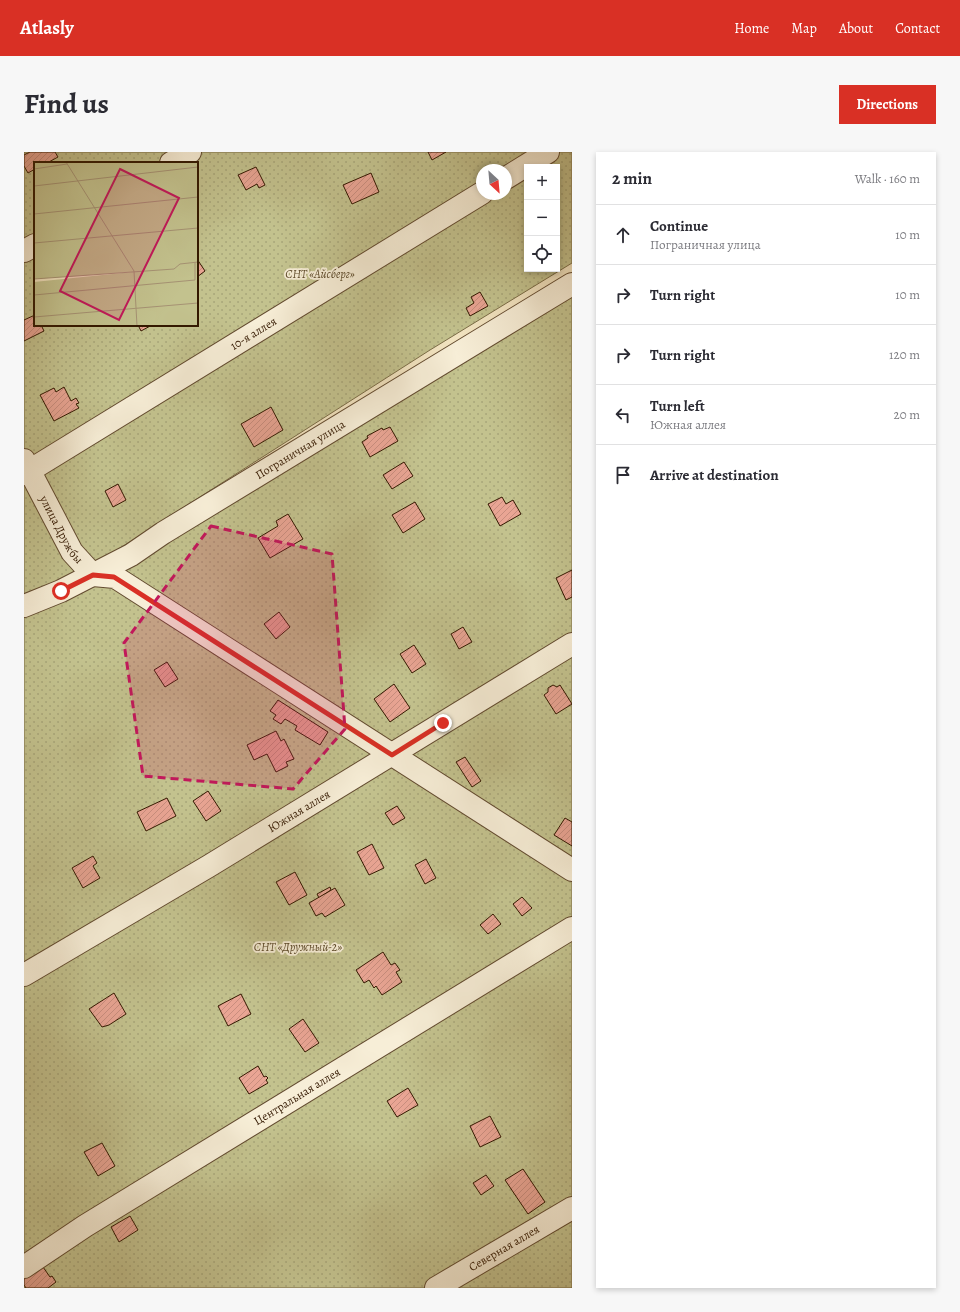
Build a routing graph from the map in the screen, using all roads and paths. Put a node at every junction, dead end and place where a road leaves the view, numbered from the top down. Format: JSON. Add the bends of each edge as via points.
{"nodes":[{"id":1,"x":190,"y":152,"type":"edge"},
{"id":2,"x":548,"y":152,"type":"edge"},
{"id":3,"x":173,"y":162,"type":"edge"},
{"id":4,"x":512,"y":174,"type":"edge"},
{"id":5,"x":476,"y":197,"type":"edge"},
{"id":6,"x":34,"y":246,"type":"edge"},
{"id":7,"x":24,"y":251,"type":"edge"},
{"id":8,"x":572,"y":284,"type":"edge"},
{"id":9,"x":26,"y":468,"type":"edge"},
{"id":10,"x":93,"y":575,"type":"junction"},
{"id":11,"x":24,"y":606,"type":"edge"},
{"id":12,"x":572,"y":644,"type":"edge"},
{"id":13,"x":392,"y":755,"type":"junction"},
{"id":14,"x":572,"y":870,"type":"edge"},
{"id":15,"x":572,"y":928,"type":"edge"},
{"id":16,"x":24,"y":974,"type":"edge"},
{"id":17,"x":572,"y":1208,"type":"edge"},
{"id":18,"x":24,"y":1267,"type":"edge"},
{"id":19,"x":436,"y":1288,"type":"edge"}],
"edges":[{"from":1,"to":3,"type":"street"},
{"from":2,"to":4,"type":"street"},
{"from":5,"to":9,"type":"street","name":"10-я аллея"},
{"from":6,"to":7,"type":"street"},
{"from":8,"to":10,"type":"street","name":"Пограничная улица","via":[[163,532],[131,555]]},
{"from":9,"to":10,"type":"street","name":"улица Дружбы","via":[[72,552]]},
{"from":10,"to":11,"type":"street","name":"Пограничная улица"},
{"from":10,"to":13,"type":"street","via":[[114,577]]},
{"from":12,"to":13,"type":"street","name":"Южная аллея"},
{"from":13,"to":14,"type":"street"},
{"from":13,"to":16,"type":"street","name":"Южная аллея"},
{"from":15,"to":18,"type":"street","name":"Центральная аллея","via":[[92,1222]]},
{"from":17,"to":19,"type":"street","name":"Северная аллея"}]}
